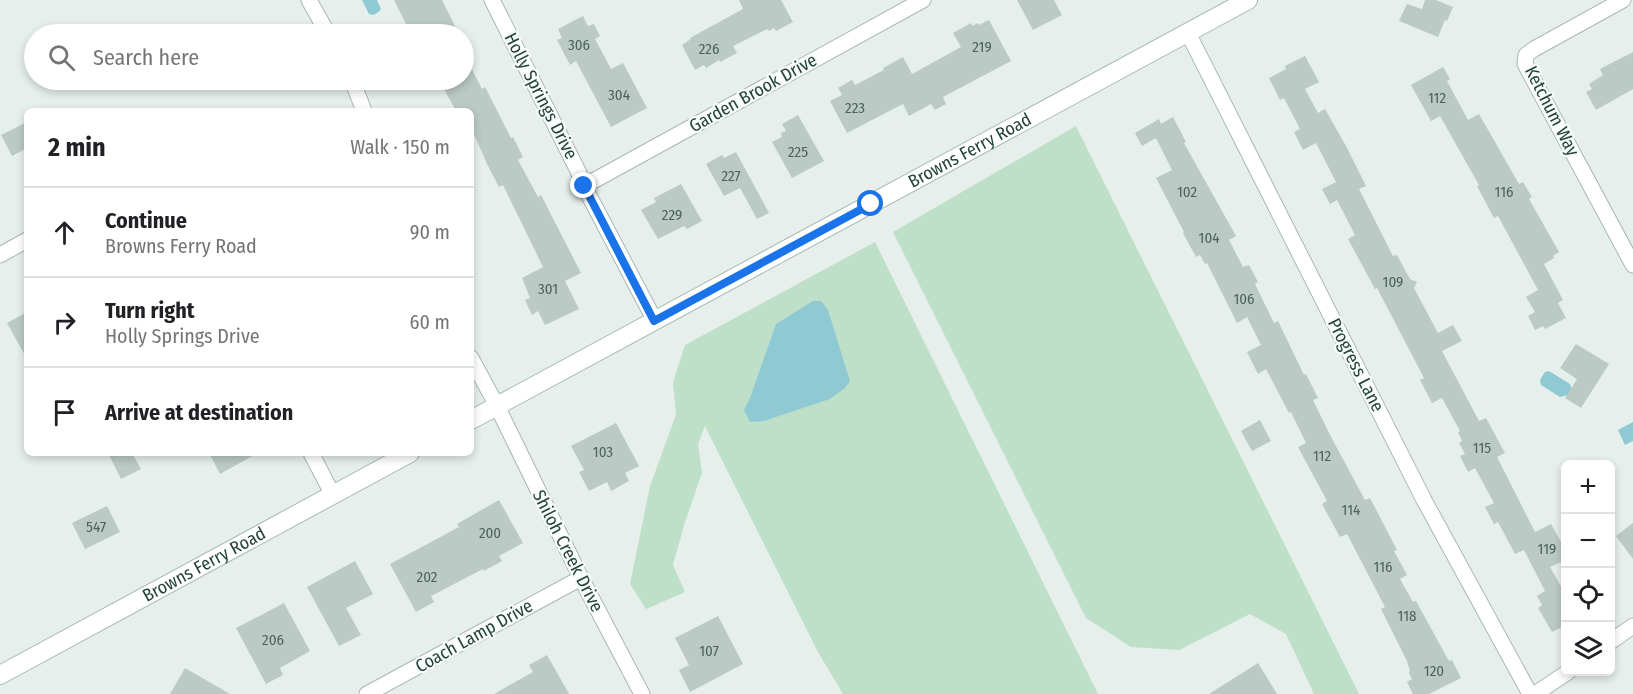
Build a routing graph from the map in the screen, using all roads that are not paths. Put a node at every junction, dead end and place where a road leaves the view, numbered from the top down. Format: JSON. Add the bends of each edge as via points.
{"nodes":[{"id":1,"x":309,"y":0,"type":"edge"},
{"id":2,"x":492,"y":0,"type":"edge"},
{"id":3,"x":923,"y":0,"type":"edge"},
{"id":4,"x":1248,"y":0,"type":"edge"},
{"id":5,"x":1623,"y":0,"type":"edge"},
{"id":6,"x":322,"y":24,"type":"edge"},
{"id":7,"x":1188,"y":33,"type":"junction"},
{"id":8,"x":356,"y":90,"type":"edge"},
{"id":9,"x":363,"y":108,"type":"edge"},
{"id":10,"x":584,"y":186,"type":"junction"},
{"id":11,"x":24,"y":242,"type":"edge"},
{"id":12,"x":0,"y":255,"type":"edge"},
{"id":13,"x":1633,"y":265,"type":"edge"},
{"id":14,"x":654,"y":321,"type":"junction"},
{"id":15,"x":474,"y":364,"type":"edge"},
{"id":16,"x":497,"y":406,"type":"junction"},
{"id":17,"x":474,"y":418,"type":"edge"},
{"id":18,"x":313,"y":456,"type":"edge"},
{"id":19,"x":404,"y":456,"type":"edge"},
{"id":20,"x":333,"y":495,"type":"junction"},
{"id":21,"x":581,"y":578,"type":"junction"},
{"id":22,"x":1633,"y":626,"type":"edge"},
{"id":23,"x":1615,"y":639,"type":"edge"},
{"id":24,"x":0,"y":675,"type":"edge"},
{"id":25,"x":1562,"y":676,"type":"edge"},
{"id":26,"x":367,"y":694,"type":"edge"},
{"id":27,"x":642,"y":694,"type":"edge"},
{"id":28,"x":1530,"y":694,"type":"edge"},
{"id":29,"x":1535,"y":694,"type":"edge"}],
"edges":[{"from":1,"to":6,"type":"street"},
{"from":2,"to":10,"type":"street","name":"Holly Springs Drive"},
{"from":3,"to":10,"type":"street","name":"Garden Brook Drive"},
{"from":4,"to":7,"type":"street","name":"Browns Ferry Road"},
{"from":5,"to":13,"type":"street","name":"Ketchum Way","via":[[1534,49],[1526,55],[1525,64]]},
{"from":7,"to":14,"type":"street","name":"Browns Ferry Road"},
{"from":7,"to":28,"type":"street","name":"Progress Lane","via":[[1424,500]]},
{"from":8,"to":9,"type":"street"},
{"from":10,"to":14,"type":"street","name":"Holly Springs Drive"},
{"from":11,"to":12,"type":"street"},
{"from":14,"to":16,"type":"street","name":"Browns Ferry Road"},
{"from":15,"to":16,"type":"street","name":"Shiloh Creek Drive"},
{"from":16,"to":17,"type":"street","name":"Browns Ferry Road"},
{"from":16,"to":21,"type":"street","name":"Shiloh Creek Drive"},
{"from":18,"to":20,"type":"street"},
{"from":19,"to":20,"type":"street","name":"Browns Ferry Road"},
{"from":20,"to":24,"type":"street","name":"Browns Ferry Road"},
{"from":21,"to":26,"type":"street","name":"Coach Lamp Drive"},
{"from":21,"to":27,"type":"street","name":"Shiloh Creek Drive"},
{"from":22,"to":23,"type":"street"},
{"from":25,"to":29,"type":"street"}]}
